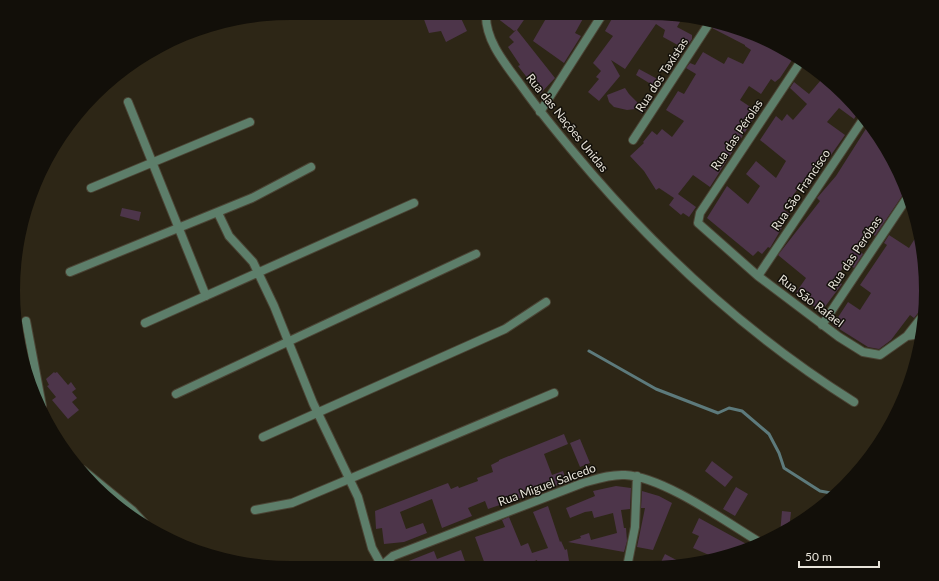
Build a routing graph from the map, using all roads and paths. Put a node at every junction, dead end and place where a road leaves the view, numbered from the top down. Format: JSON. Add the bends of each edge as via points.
{"nodes":[{"id":1,"x":486,"y":20,"type":"edge"},
{"id":2,"x":599,"y":20,"type":"edge"},
{"id":3,"x":707,"y":26,"type":"edge"},
{"id":4,"x":798,"y":65,"type":"edge"},
{"id":5,"x":128,"y":102,"type":"dead end"},
{"id":6,"x":540,"y":112,"type":"junction"},
{"id":7,"x":250,"y":122,"type":"dead end"},
{"id":8,"x":861,"y":123,"type":"edge"},
{"id":9,"x":633,"y":140,"type":"dead end"},
{"id":10,"x":152,"y":162,"type":"junction"},
{"id":11,"x":311,"y":167,"type":"dead end"},
{"id":12,"x":91,"y":188,"type":"dead end"},
{"id":13,"x":904,"y":201,"type":"edge"},
{"id":14,"x":414,"y":203,"type":"dead end"},
{"id":15,"x":218,"y":213,"type":"junction"},
{"id":16,"x":698,"y":223,"type":"joint"},
{"id":17,"x":179,"y":229,"type":"junction"},
{"id":18,"x":476,"y":254,"type":"dead end"},
{"id":19,"x":70,"y":272,"type":"dead end"},
{"id":20,"x":258,"y":272,"type":"junction"},
{"id":21,"x":758,"y":276,"type":"junction"},
{"id":22,"x":206,"y":296,"type":"junction"},
{"id":23,"x":546,"y":302,"type":"dead end"},
{"id":24,"x":26,"y":321,"type":"dead end"},
{"id":25,"x":145,"y":323,"type":"dead end"},
{"id":26,"x":822,"y":324,"type":"junction"},
{"id":27,"x":917,"y":324,"type":"edge"},
{"id":28,"x":915,"y":335,"type":"edge"},
{"id":29,"x":908,"y":336,"type":"junction"},
{"id":30,"x":288,"y":341,"type":"junction"},
{"id":31,"x":39,"y":388,"type":"edge"},
{"id":32,"x":554,"y":393,"type":"dead end"},
{"id":33,"x":176,"y":394,"type":"dead end"},
{"id":34,"x":854,"y":402,"type":"dead end"},
{"id":35,"x":318,"y":413,"type":"junction"},
{"id":36,"x":263,"y":438,"type":"dead end"},
{"id":37,"x":637,"y":476,"type":"junction"},
{"id":38,"x":350,"y":479,"type":"junction"},
{"id":39,"x":109,"y":491,"type":"edge"},
{"id":40,"x":123,"y":502,"type":"edge"},
{"id":41,"x":255,"y":510,"type":"dead end"},
{"id":42,"x":754,"y":539,"type":"edge"},
{"id":43,"x":380,"y":561,"type":"edge"},
{"id":44,"x":387,"y":561,"type":"edge"},
{"id":45,"x":628,"y":561,"type":"edge"}],
"edges":[{"from":1,"to":6,"type":"street","name":"Rua das Nações Unidas","via":[[498,52]]},
{"from":2,"to":6,"type":"street"},
{"from":3,"to":9,"type":"street","name":"Rua dos Taxistas"},
{"from":4,"to":16,"type":"street","name":"Rua das Pérolas","via":[[700,212]]},
{"from":5,"to":10,"type":"street"},
{"from":6,"to":34,"type":"street","name":"Rua das Nações Unidas","via":[[634,222],[686,274],[778,351]]},
{"from":7,"to":10,"type":"street"},
{"from":8,"to":21,"type":"street","name":"Rua São Francisco"},
{"from":10,"to":12,"type":"street"},
{"from":10,"to":17,"type":"street"},
{"from":11,"to":15,"type":"street"},
{"from":13,"to":26,"type":"street","name":"Rua das Peróbas"},
{"from":14,"to":20,"type":"street"},
{"from":15,"to":17,"type":"street"},
{"from":15,"to":20,"type":"street","via":[[229,236],[253,262]]},
{"from":16,"to":21,"type":"street","name":"Rua São Rafael"},
{"from":17,"to":19,"type":"street"},
{"from":17,"to":22,"type":"street"},
{"from":18,"to":30,"type":"street"},
{"from":20,"to":22,"type":"street"},
{"from":20,"to":30,"type":"street"},
{"from":21,"to":26,"type":"street","name":"Rua São Rafael"},
{"from":22,"to":25,"type":"street"},
{"from":23,"to":35,"type":"street","via":[[505,329]]},
{"from":24,"to":31,"type":"street"},
{"from":26,"to":29,"type":"street","name":"Rua São Rafael","via":[[856,348],[871,354],[884,353]]},
{"from":27,"to":29,"type":"street"},
{"from":28,"to":29,"type":"street","name":"Rua São Rafael"},
{"from":30,"to":33,"type":"street"},
{"from":30,"to":35,"type":"street"},
{"from":32,"to":38,"type":"street"},
{"from":35,"to":36,"type":"street"},
{"from":35,"to":38,"type":"street"},
{"from":37,"to":42,"type":"street","name":"Rua Miguel Salcedo","via":[[670,488]]},
{"from":37,"to":44,"type":"street","name":"Rua Miguel Salcedo","via":[[606,477],[583,483],[393,556]]},
{"from":37,"to":45,"type":"street","via":[[635,527]]},
{"from":38,"to":41,"type":"street","via":[[292,503]]},
{"from":38,"to":43,"type":"street","via":[[358,497],[372,548]]},
{"from":39,"to":40,"type":"street"}]}
